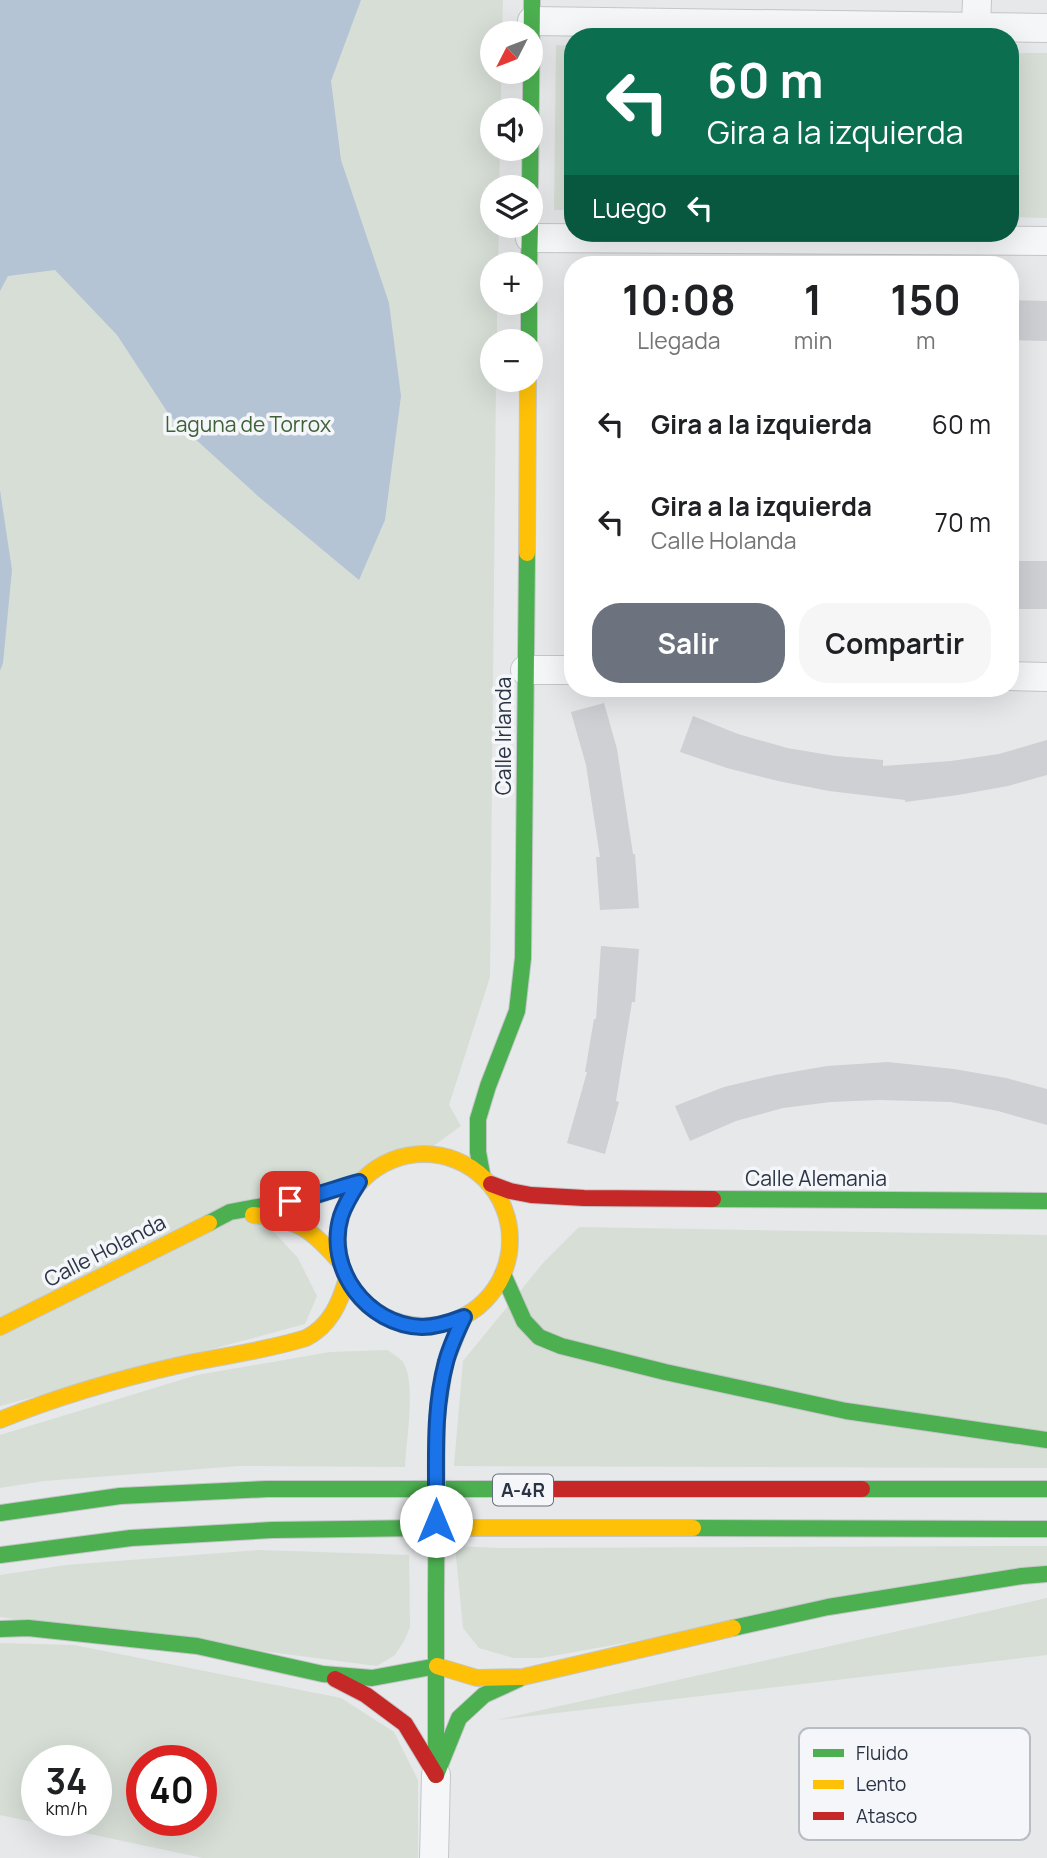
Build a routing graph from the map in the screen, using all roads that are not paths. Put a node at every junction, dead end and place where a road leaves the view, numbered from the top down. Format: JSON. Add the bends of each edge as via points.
{"nodes":[{"id":1,"x":532,"y":11,"type":"edge"},
{"id":2,"x":976,"y":13,"type":"edge"},
{"id":3,"x":1047,"y":28,"type":"edge"},
{"id":4,"x":530,"y":175,"type":"edge"},
{"id":5,"x":1019,"y":241,"type":"edge"},
{"id":6,"x":1047,"y":241,"type":"edge"},
{"id":7,"x":788,"y":242,"type":"edge"},
{"id":8,"x":530,"y":243,"type":"edge"},
{"id":9,"x":528,"y":392,"type":"edge"},
{"id":10,"x":525,"y":670,"type":"junction"},
{"id":11,"x":564,"y":670,"type":"edge"},
{"id":12,"x":1019,"y":676,"type":"edge"},
{"id":13,"x":1047,"y":677,"type":"edge"},
{"id":14,"x":488,"y":1086,"type":"junction"},
{"id":15,"x":461,"y":1123,"type":"dead end"},
{"id":16,"x":445,"y":1139,"type":"dead end"},
{"id":17,"x":425,"y":1154,"type":"junction"},
{"id":18,"x":486,"y":1179,"type":"junction"},
{"id":19,"x":359,"y":1182,"type":"junction"},
{"id":20,"x":584,"y":1198,"type":"junction"},
{"id":21,"x":1047,"y":1201,"type":"edge"},
{"id":22,"x":230,"y":1212,"type":"junction"},
{"id":23,"x":552,"y":1213,"type":"dead end"},
{"id":24,"x":528,"y":1231,"type":"dead end"},
{"id":25,"x":509,"y":1249,"type":"junction"},
{"id":26,"x":340,"y":1262,"type":"junction"},
{"id":27,"x":503,"y":1274,"type":"junction"},
{"id":28,"x":347,"y":1278,"type":"junction"},
{"id":29,"x":464,"y":1317,"type":"junction"},
{"id":30,"x":402,"y":1324,"type":"junction"},
{"id":31,"x":0,"y":1328,"type":"edge"},
{"id":32,"x":418,"y":1343,"type":"dead end"},
{"id":33,"x":429,"y":1366,"type":"dead end"},
{"id":34,"x":437,"y":1416,"type":"junction"},
{"id":35,"x":0,"y":1420,"type":"edge"},
{"id":36,"x":1047,"y":1440,"type":"edge"},
{"id":37,"x":1047,"y":1489,"type":"edge"},
{"id":38,"x":0,"y":1513,"type":"edge"},
{"id":39,"x":1047,"y":1529,"type":"edge"},
{"id":40,"x":0,"y":1555,"type":"edge"},
{"id":41,"x":1047,"y":1574,"type":"edge"},
{"id":42,"x":0,"y":1629,"type":"edge"},
{"id":43,"x":438,"y":1666,"type":"junction"},
{"id":44,"x":323,"y":1674,"type":"junction"},
{"id":45,"x":523,"y":1677,"type":"junction"},
{"id":46,"x":436,"y":1775,"type":"junction"},
{"id":47,"x":434,"y":1858,"type":"edge"}],
"edges":[{"from":1,"to":2,"type":"street"},
{"from":1,"to":4,"type":"main road"},
{"from":2,"to":3,"type":"street"},
{"from":5,"to":6,"type":"street"},
{"from":7,"to":8,"type":"street"},
{"from":9,"to":10,"type":"main road","name":"Calle Irlanda"},
{"from":10,"to":11,"type":"street"},
{"from":10,"to":14,"type":"main road","name":"Calle Irlanda","via":[[523,958],[517,1011]]},
{"from":12,"to":13,"type":"street"},
{"from":14,"to":15,"type":"main road","name":"Calle Irlanda"},
{"from":14,"to":18,"type":"main road","name":"Calle Irlanda","via":[[478,1119],[478,1152]]},
{"from":16,"to":17,"type":"main road"},
{"from":17,"to":18,"type":"main road","via":[[446,1157]]},
{"from":17,"to":19,"type":"main road","via":[[383,1164]]},
{"from":18,"to":20,"type":"main road","name":"Calle Alemania","via":[[510,1191]]},
{"from":18,"to":25,"type":"main road","via":[[508,1224]]},
{"from":19,"to":22,"type":"main road","name":"Calle Holanda","via":[[312,1197]]},
{"from":19,"to":26,"type":"main road","via":[[341,1216]]},
{"from":20,"to":21,"type":"main road","name":"Calle Alemania"},
{"from":20,"to":23,"type":"main road","name":"Calle Alemania"},
{"from":22,"to":26,"type":"main road","via":[[289,1220],[307,1229]]},
{"from":22,"to":31,"type":"main road","name":"Calle Holanda"},
{"from":24,"to":25,"type":"main road"},
{"from":25,"to":27,"type":"main road"},
{"from":26,"to":28,"type":"main road"},
{"from":27,"to":29,"type":"main road","via":[[488,1299]]},
{"from":27,"to":36,"type":"main road","via":[[524,1321],[539,1337],[561,1346],[846,1411]]},
{"from":28,"to":30,"type":"main road","via":[[360,1299]]},
{"from":28,"to":35,"type":"main road","via":[[329,1319],[313,1336],[138,1374]]},
{"from":29,"to":30,"type":"main road","via":[[423,1327]]},
{"from":29,"to":34,"type":"main road","via":[[445,1364]]},
{"from":30,"to":32,"type":"main road"},
{"from":33,"to":34,"type":"main road"},
{"from":34,"to":43,"type":"main road","bridge":true},
{"from":37,"to":38,"type":"main road","number":"A-4R","via":[[267,1489],[120,1496]]},
{"from":39,"to":40,"type":"main road","number":"A-4R","via":[[271,1530],[131,1538]]},
{"from":41,"to":45,"type":"main road","via":[[828,1607]]},
{"from":42,"to":44,"type":"main road","via":[[197,1646]]},
{"from":43,"to":44,"type":"main road","via":[[372,1678]]},
{"from":43,"to":45,"type":"main road","via":[[477,1678]]},
{"from":43,"to":46,"type":"main road"},
{"from":44,"to":46,"type":"main road","via":[[366,1695],[405,1724]]},
{"from":45,"to":46,"type":"main road","via":[[484,1695],[459,1718]]},
{"from":46,"to":47,"type":"street"}]}
